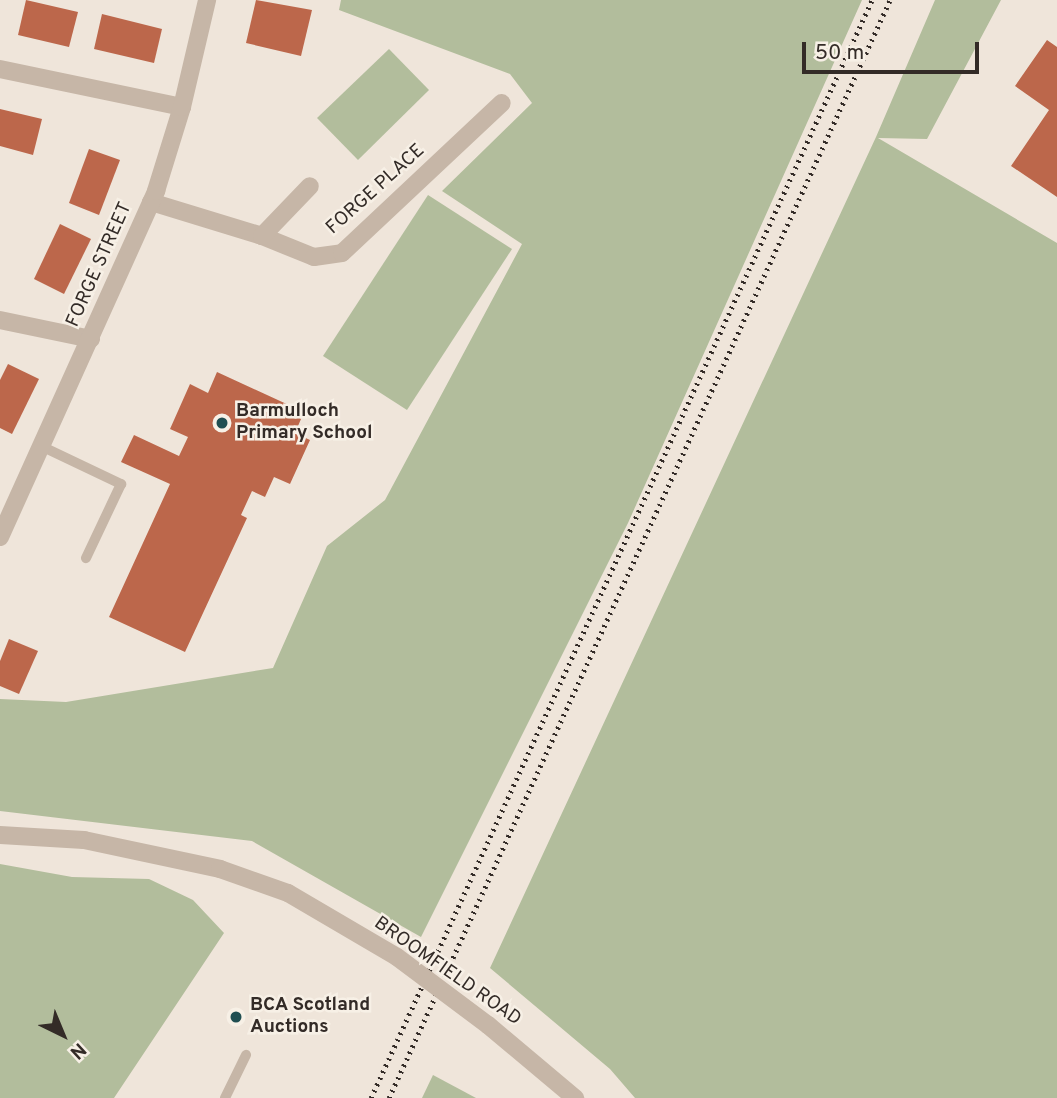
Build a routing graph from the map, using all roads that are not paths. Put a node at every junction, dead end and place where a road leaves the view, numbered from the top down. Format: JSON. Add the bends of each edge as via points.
{"nodes":[{"id":1,"x":207,"y":0,"type":"edge"},
{"id":2,"x":0,"y":69,"type":"edge"},
{"id":3,"x":502,"y":103,"type":"dead end"},
{"id":4,"x":182,"y":107,"type":"junction"},
{"id":5,"x":310,"y":186,"type":"dead end"},
{"id":6,"x":151,"y":202,"type":"junction"},
{"id":7,"x":262,"y":236,"type":"junction"},
{"id":8,"x":0,"y":320,"type":"edge"},
{"id":9,"x":90,"y":339,"type":"junction"},
{"id":10,"x":41,"y":446,"type":"junction"},
{"id":11,"x":0,"y":537,"type":"edge"},
{"id":12,"x":86,"y":558,"type":"dead end"},
{"id":13,"x":0,"y":835,"type":"edge"},
{"id":14,"x":246,"y":1055,"type":"dead end"},
{"id":15,"x":225,"y":1098,"type":"edge"},
{"id":16,"x":575,"y":1098,"type":"edge"}],
"edges":[{"from":1,"to":4,"type":"street","name":"FORGE STREET"},
{"from":2,"to":4,"type":"street"},
{"from":3,"to":7,"type":"street","name":"FORGE PLACE","via":[[342,253],[313,257]]},
{"from":4,"to":6,"type":"street","name":"FORGE STREET"},
{"from":5,"to":7,"type":"street"},
{"from":6,"to":7,"type":"street","name":"FORGE PLACE"},
{"from":6,"to":9,"type":"street","name":"FORGE STREET"},
{"from":8,"to":9,"type":"street"},
{"from":9,"to":10,"type":"street","name":"FORGE STREET"},
{"from":10,"to":11,"type":"street","name":"FORGE STREET"},
{"from":10,"to":12,"type":"lane","via":[[121,484]]},
{"from":13,"to":16,"type":"street","name":"BROOMFIELD ROAD","bridge":true,"via":[[84,840],[220,869],[288,893],[397,957]]},
{"from":14,"to":15,"type":"lane"}]}
